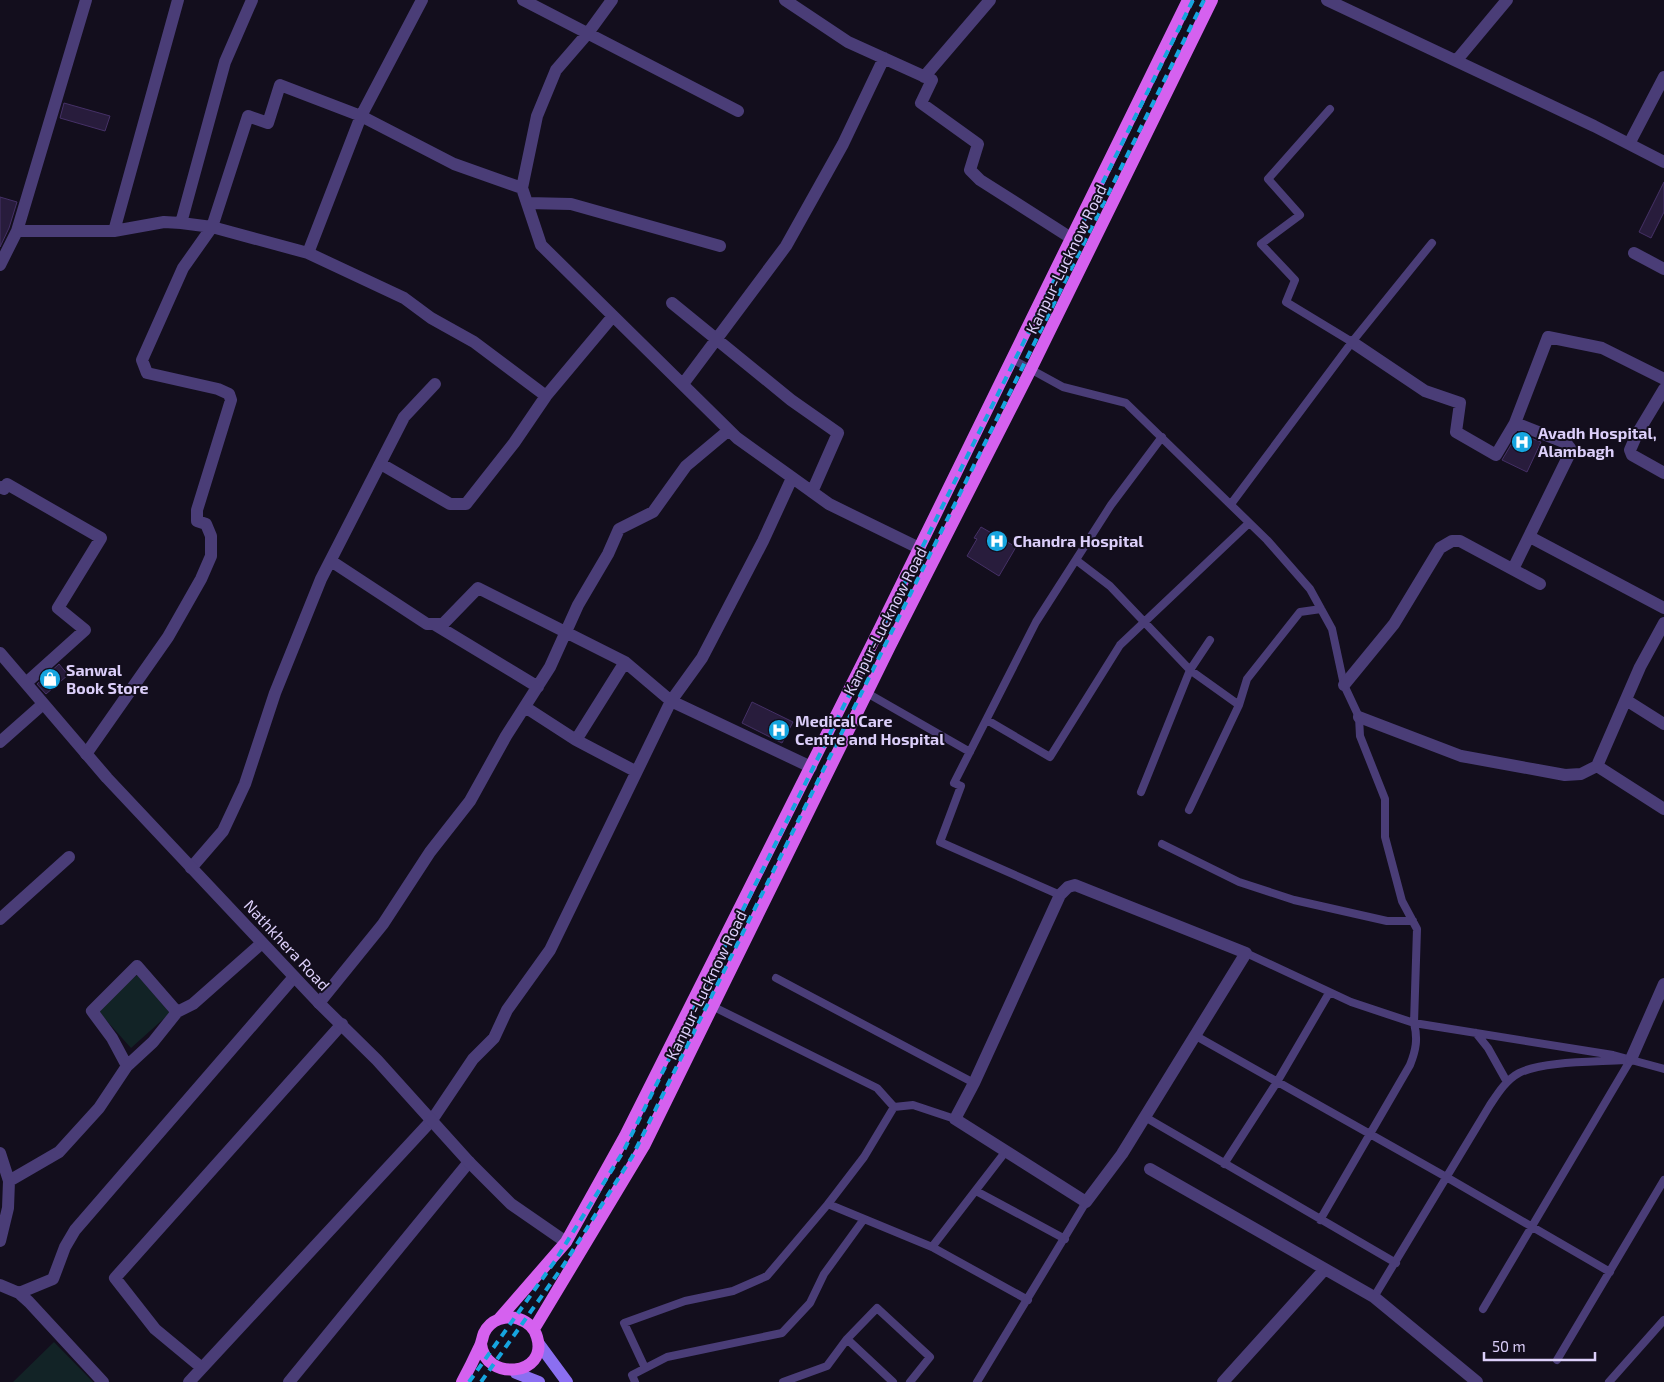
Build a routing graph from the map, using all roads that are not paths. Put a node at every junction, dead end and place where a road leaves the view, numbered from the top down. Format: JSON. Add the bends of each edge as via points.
{"nodes":[{"id":1,"x":86,"y":0,"type":"edge"},
{"id":2,"x":178,"y":0,"type":"edge"},
{"id":3,"x":252,"y":0,"type":"edge"},
{"id":4,"x":422,"y":0,"type":"edge"},
{"id":5,"x":523,"y":0,"type":"edge"},
{"id":6,"x":612,"y":0,"type":"edge"},
{"id":7,"x":786,"y":0,"type":"edge"},
{"id":8,"x":990,"y":0,"type":"edge"},
{"id":9,"x":1188,"y":0,"type":"edge"},
{"id":10,"x":1212,"y":0,"type":"edge"},
{"id":11,"x":1327,"y":0,"type":"edge"},
{"id":12,"x":1507,"y":0,"type":"edge"},
{"id":13,"x":588,"y":33,"type":"junction"},
{"id":14,"x":884,"y":58,"type":"junction"},
{"id":15,"x":1456,"y":61,"type":"junction"},
{"id":16,"x":924,"y":77,"type":"junction"},
{"id":17,"x":1664,"y":77,"type":"edge"},
{"id":18,"x":1330,"y":109,"type":"dead end"},
{"id":19,"x":738,"y":111,"type":"dead end"},
{"id":20,"x":361,"y":116,"type":"junction"},
{"id":21,"x":1629,"y":144,"type":"junction"},
{"id":22,"x":1664,"y":162,"type":"edge"},
{"id":23,"x":522,"y":188,"type":"junction"},
{"id":24,"x":527,"y":203,"type":"junction"},
{"id":25,"x":181,"y":223,"type":"junction"},
{"id":26,"x":212,"y":227,"type":"junction"},
{"id":27,"x":17,"y":231,"type":"junction"},
{"id":28,"x":114,"y":232,"type":"junction"},
{"id":29,"x":1071,"y":238,"type":"junction"},
{"id":30,"x":1432,"y":243,"type":"dead end"},
{"id":31,"x":720,"y":246,"type":"dead end"},
{"id":32,"x":308,"y":253,"type":"junction"},
{"id":33,"x":1634,"y":253,"type":"dead end"},
{"id":34,"x":0,"y":265,"type":"edge"},
{"id":35,"x":1664,"y":270,"type":"edge"},
{"id":36,"x":672,"y":303,"type":"dead end"},
{"id":37,"x":613,"y":316,"type":"junction"},
{"id":38,"x":717,"y":338,"type":"junction"},
{"id":39,"x":1352,"y":342,"type":"junction"},
{"id":40,"x":1012,"y":360,"type":"junction"},
{"id":41,"x":1031,"y":368,"type":"junction"},
{"id":42,"x":1664,"y":379,"type":"edge"},
{"id":43,"x":435,"y":384,"type":"dead end"},
{"id":44,"x":682,"y":384,"type":"junction"},
{"id":45,"x":1664,"y":389,"type":"edge"},
{"id":46,"x":546,"y":396,"type":"junction"},
{"id":47,"x":1515,"y":423,"type":"junction"},
{"id":48,"x":729,"y":430,"type":"junction"},
{"id":49,"x":1162,"y":437,"type":"junction"},
{"id":50,"x":382,"y":464,"type":"junction"},
{"id":51,"x":1664,"y":473,"type":"edge"},
{"id":52,"x":792,"y":478,"type":"junction"},
{"id":53,"x":0,"y":487,"type":"edge"},
{"id":54,"x":812,"y":492,"type":"junction"},
{"id":55,"x":1230,"y":504,"type":"junction"},
{"id":56,"x":1249,"y":523,"type":"junction"},
{"id":57,"x":1530,"y":537,"type":"junction"},
{"id":58,"x":919,"y":548,"type":"junction"},
{"id":59,"x":1076,"y":560,"type":"junction"},
{"id":60,"x":330,"y":561,"type":"junction"},
{"id":61,"x":1513,"y":570,"type":"junction"},
{"id":62,"x":1540,"y":584,"type":"dead end"},
{"id":63,"x":1664,"y":608,"type":"edge"},
{"id":64,"x":1321,"y":609,"type":"junction"},
{"id":65,"x":1144,"y":622,"type":"junction"},
{"id":66,"x":1664,"y":622,"type":"edge"},
{"id":67,"x":434,"y":624,"type":"junction"},
{"id":68,"x":566,"y":631,"type":"junction"},
{"id":69,"x":1210,"y":640,"type":"dead end"},
{"id":70,"x":0,"y":653,"type":"edge"},
{"id":71,"x":625,"y":662,"type":"junction"},
{"id":72,"x":1190,"y":670,"type":"junction"},
{"id":73,"x":26,"y":683,"type":"junction"},
{"id":74,"x":1344,"y":685,"type":"junction"},
{"id":75,"x":538,"y":687,"type":"junction"},
{"id":76,"x":867,"y":693,"type":"junction"},
{"id":77,"x":671,"y":700,"type":"junction"},
{"id":78,"x":1626,"y":700,"type":"junction"},
{"id":79,"x":43,"y":704,"type":"junction"},
{"id":80,"x":1239,"y":705,"type":"junction"},
{"id":81,"x":525,"y":707,"type":"junction"},
{"id":82,"x":1359,"y":717,"type":"junction"},
{"id":83,"x":987,"y":720,"type":"junction"},
{"id":84,"x":1664,"y":724,"type":"edge"},
{"id":85,"x":576,"y":740,"type":"junction"},
{"id":86,"x":0,"y":742,"type":"edge"},
{"id":87,"x":970,"y":752,"type":"junction"},
{"id":88,"x":86,"y":754,"type":"junction"},
{"id":89,"x":1597,"y":766,"type":"junction"},
{"id":90,"x":811,"y":767,"type":"junction"},
{"id":91,"x":635,"y":771,"type":"junction"},
{"id":92,"x":1141,"y":792,"type":"dead end"},
{"id":93,"x":1664,"y":809,"type":"edge"},
{"id":94,"x":1189,"y":810,"type":"dead end"},
{"id":95,"x":1162,"y":844,"type":"dead end"},
{"id":96,"x":69,"y":857,"type":"dead end"},
{"id":97,"x":191,"y":868,"type":"junction"},
{"id":98,"x":1060,"y":896,"type":"junction"},
{"id":99,"x":0,"y":919,"type":"edge"},
{"id":100,"x":1413,"y":921,"type":"junction"},
{"id":101,"x":732,"y":924,"type":"junction"},
{"id":102,"x":750,"y":933,"type":"junction"},
{"id":103,"x":262,"y":943,"type":"junction"},
{"id":104,"x":1246,"y":954,"type":"junction"},
{"id":105,"x":294,"y":977,"type":"junction"},
{"id":106,"x":776,"y":978,"type":"dead end"},
{"id":107,"x":1664,"y":984,"type":"edge"},
{"id":108,"x":1330,"y":993,"type":"junction"},
{"id":109,"x":319,"y":1003,"type":"junction"},
{"id":110,"x":714,"y":1006,"type":"junction"},
{"id":111,"x":177,"y":1012,"type":"junction"},
{"id":112,"x":1414,"y":1023,"type":"junction"},
{"id":113,"x":342,"y":1024,"type":"junction"},
{"id":114,"x":1476,"y":1033,"type":"junction"},
{"id":115,"x":1196,"y":1036,"type":"junction"},
{"id":116,"x":1631,"y":1059,"type":"junction"},
{"id":117,"x":127,"y":1066,"type":"junction"},
{"id":118,"x":1664,"y":1069,"type":"edge"},
{"id":119,"x":1277,"y":1082,"type":"junction"},
{"id":120,"x":1507,"y":1082,"type":"junction"},
{"id":121,"x":974,"y":1084,"type":"junction"},
{"id":122,"x":894,"y":1107,"type":"junction"},
{"id":123,"x":1145,"y":1117,"type":"junction"},
{"id":124,"x":955,"y":1119,"type":"junction"},
{"id":125,"x":432,"y":1120,"type":"junction"},
{"id":126,"x":1371,"y":1134,"type":"junction"},
{"id":127,"x":1006,"y":1151,"type":"junction"},
{"id":128,"x":0,"y":1153,"type":"edge"},
{"id":129,"x":469,"y":1162,"type":"junction"},
{"id":130,"x":1224,"y":1164,"type":"junction"},
{"id":131,"x":1150,"y":1169,"type":"dead end"},
{"id":132,"x":1448,"y":1178,"type":"junction"},
{"id":133,"x":1664,"y":1180,"type":"edge"},
{"id":134,"x":9,"y":1181,"type":"junction"},
{"id":135,"x":976,"y":1190,"type":"junction"},
{"id":136,"x":1086,"y":1202,"type":"junction"},
{"id":137,"x":828,"y":1204,"type":"junction"},
{"id":138,"x":864,"y":1219,"type":"junction"},
{"id":139,"x":1320,"y":1220,"type":"junction"},
{"id":140,"x":1533,"y":1226,"type":"junction"},
{"id":141,"x":1065,"y":1239,"type":"junction"},
{"id":142,"x":0,"y":1241,"type":"edge"},
{"id":143,"x":566,"y":1242,"type":"junction"},
{"id":144,"x":932,"y":1247,"type":"junction"},
{"id":145,"x":1396,"y":1263,"type":"junction"},
{"id":146,"x":1324,"y":1269,"type":"junction"},
{"id":147,"x":1610,"y":1272,"type":"junction"},
{"id":148,"x":0,"y":1285,"type":"edge"},
{"id":149,"x":19,"y":1293,"type":"junction"},
{"id":150,"x":1374,"y":1297,"type":"junction"},
{"id":151,"x":1028,"y":1300,"type":"junction"},
{"id":152,"x":1483,"y":1309,"type":"dead end"},
{"id":153,"x":498,"y":1319,"type":"junction"},
{"id":154,"x":1664,"y":1320,"type":"edge"},
{"id":155,"x":534,"y":1329,"type":"junction"},
{"id":156,"x":847,"y":1339,"type":"junction"},
{"id":157,"x":481,"y":1344,"type":"junction"},
{"id":158,"x":539,"y":1344,"type":"junction"},
{"id":159,"x":1557,"y":1360,"type":"dead end"},
{"id":160,"x":202,"y":1368,"type":"junction"},
{"id":161,"x":645,"y":1368,"type":"junction"},
{"id":162,"x":507,"y":1376,"type":"edge"},
{"id":163,"x":103,"y":1382,"type":"edge"},
{"id":164,"x":190,"y":1382,"type":"edge"},
{"id":165,"x":290,"y":1382,"type":"edge"},
{"id":166,"x":462,"y":1382,"type":"edge"},
{"id":167,"x":538,"y":1382,"type":"edge"},
{"id":168,"x":566,"y":1382,"type":"edge"},
{"id":169,"x":635,"y":1382,"type":"edge"},
{"id":170,"x":784,"y":1382,"type":"edge"},
{"id":171,"x":893,"y":1382,"type":"edge"},
{"id":172,"x":910,"y":1382,"type":"edge"},
{"id":173,"x":977,"y":1382,"type":"edge"},
{"id":174,"x":1223,"y":1382,"type":"edge"},
{"id":175,"x":1477,"y":1382,"type":"edge"},
{"id":176,"x":1609,"y":1382,"type":"edge"}],
"edges":[{"from":1,"to":27,"type":"street"},
{"from":2,"to":28,"type":"street"},
{"from":3,"to":25,"type":"street","via":[[225,62]]},
{"from":4,"to":20,"type":"street"},
{"from":5,"to":13,"type":"street"},
{"from":6,"to":13,"type":"street"},
{"from":7,"to":14,"type":"street","via":[[848,42]]},
{"from":8,"to":16,"type":"street"},
{"from":9,"to":29,"type":"main road","name":"Kanpur-Lucknow Road"},
{"from":10,"to":41,"type":"main road","name":"Kanpur-Lucknow Road"},
{"from":11,"to":15,"type":"street"},
{"from":12,"to":15,"type":"street"},
{"from":13,"to":19,"type":"street"},
{"from":13,"to":23,"type":"street","via":[[556,70],[537,116]]},
{"from":14,"to":16,"type":"street"},
{"from":14,"to":38,"type":"street","via":[[843,144],[786,246]]},
{"from":15,"to":21,"type":"street"},
{"from":16,"to":29,"type":"street","via":[[932,80],[921,103],[978,144],[970,170],[980,180]]},
{"from":17,"to":21,"type":"street"},
{"from":18,"to":39,"type":"lane","via":[[1268,179],[1300,215],[1261,244],[1295,280],[1286,302]]},
{"from":20,"to":23,"type":"street","via":[[454,164]]},
{"from":20,"to":26,"type":"street","via":[[280,85],[268,123],[248,116]]},
{"from":20,"to":32,"type":"street"},
{"from":21,"to":22,"type":"street"},
{"from":23,"to":24,"type":"street"},
{"from":24,"to":31,"type":"street","via":[[572,204]]},
{"from":24,"to":37,"type":"street","via":[[541,245]]},
{"from":25,"to":26,"type":"street"},
{"from":25,"to":28,"type":"street","via":[[164,222]]},
{"from":26,"to":32,"type":"street"},
{"from":26,"to":88,"type":"street","via":[[183,268],[142,360],[147,373],[218,389],[229,394],[232,400],[197,510],[197,521],[206,524],[211,536],[211,556],[168,637]]},
{"from":27,"to":28,"type":"street"},
{"from":27,"to":34,"type":"street"},
{"from":29,"to":40,"type":"main road","name":"Kanpur-Lucknow Road"},
{"from":30,"to":39,"type":"lane"},
{"from":32,"to":46,"type":"street","via":[[404,298],[474,342]]},
{"from":33,"to":35,"type":"street"},
{"from":36,"to":38,"type":"street"},
{"from":37,"to":44,"type":"street"},
{"from":37,"to":46,"type":"street"},
{"from":38,"to":44,"type":"street"},
{"from":38,"to":54,"type":"street","via":[[791,400],[838,433]]},
{"from":39,"to":47,"type":"street","via":[[1424,391],[1460,403],[1456,432],[1496,455]]},
{"from":39,"to":55,"type":"lane"},
{"from":40,"to":41,"type":"lane"},
{"from":40,"to":58,"type":"main road","name":"Kanpur-Lucknow Road"},
{"from":41,"to":49,"type":"lane","via":[[1062,387],[1126,403]]},
{"from":41,"to":76,"type":"main road","name":"Kanpur-Lucknow Road"},
{"from":42,"to":47,"type":"street","via":[[1602,348],[1548,337]]},
{"from":43,"to":50,"type":"street","via":[[404,417]]},
{"from":44,"to":48,"type":"street"},
{"from":45,"to":51,"type":"street","via":[[1630,450],[1632,455]]},
{"from":46,"to":50,"type":"street","via":[[466,504],[450,504]]},
{"from":47,"to":57,"type":"street","via":[[1570,448]]},
{"from":48,"to":52,"type":"street"},
{"from":48,"to":68,"type":"street","via":[[686,466],[652,512],[619,529]]},
{"from":49,"to":55,"type":"lane"},
{"from":49,"to":59,"type":"lane","via":[[1111,505]]},
{"from":50,"to":60,"type":"street"},
{"from":52,"to":54,"type":"street"},
{"from":52,"to":77,"type":"street","via":[[702,658]]},
{"from":53,"to":73,"type":"street","via":[[4,489],[7,484],[101,538],[58,608],[85,630]]},
{"from":54,"to":58,"type":"street","via":[[829,504]]},
{"from":55,"to":56,"type":"lane"},
{"from":56,"to":64,"type":"lane","via":[[1310,589]]},
{"from":56,"to":65,"type":"lane"},
{"from":57,"to":61,"type":"street"},
{"from":57,"to":63,"type":"street"},
{"from":58,"to":90,"type":"main road","name":"Kanpur-Lucknow Road"},
{"from":59,"to":65,"type":"lane","via":[[1110,586]]},
{"from":59,"to":83,"type":"lane","via":[[1036,622]]},
{"from":60,"to":67,"type":"street","via":[[427,624]]},
{"from":60,"to":97,"type":"street","via":[[276,693],[245,784],[223,831]]},
{"from":61,"to":62,"type":"street"},
{"from":61,"to":74,"type":"street","via":[[1460,541],[1452,541],[1440,548],[1394,624]]},
{"from":64,"to":74,"type":"lane","via":[[1332,629]]},
{"from":64,"to":80,"type":"lane","via":[[1300,612],[1247,679]]},
{"from":65,"to":72,"type":"lane"},
{"from":65,"to":83,"type":"lane","via":[[1120,645],[1050,757]]},
{"from":66,"to":78,"type":"street"},
{"from":67,"to":68,"type":"street","via":[[444,624],[478,588]]},
{"from":67,"to":75,"type":"street"},
{"from":68,"to":71,"type":"street"},
{"from":68,"to":75,"type":"street"},
{"from":69,"to":72,"type":"lane"},
{"from":70,"to":73,"type":"street","name":"Nathkhera Road"},
{"from":71,"to":77,"type":"street"},
{"from":71,"to":85,"type":"street"},
{"from":72,"to":80,"type":"lane"},
{"from":72,"to":92,"type":"lane"},
{"from":73,"to":79,"type":"street","name":"Nathkhera Road"},
{"from":74,"to":82,"type":"lane"},
{"from":75,"to":81,"type":"street"},
{"from":76,"to":87,"type":"lane"},
{"from":76,"to":102,"type":"main road","name":"Kanpur-Lucknow Road"},
{"from":77,"to":90,"type":"street"},
{"from":77,"to":91,"type":"street"},
{"from":78,"to":84,"type":"street"},
{"from":78,"to":89,"type":"street"},
{"from":79,"to":86,"type":"street"},
{"from":79,"to":88,"type":"street","name":"Nathkhera Road"},
{"from":80,"to":94,"type":"lane"},
{"from":81,"to":85,"type":"street"},
{"from":81,"to":109,"type":"street","via":[[470,801],[430,852],[383,924]]},
{"from":82,"to":89,"type":"street","via":[[1469,758],[1565,775],[1581,774]]},
{"from":82,"to":100,"type":"lane","via":[[1360,736],[1385,799],[1385,837],[1402,901]]},
{"from":83,"to":87,"type":"lane"},
{"from":85,"to":91,"type":"street"},
{"from":87,"to":98,"type":"lane","via":[[954,783],[961,786],[940,842]]},
{"from":88,"to":97,"type":"street","name":"Nathkhera Road"},
{"from":89,"to":93,"type":"street"},
{"from":90,"to":101,"type":"main road","name":"Kanpur-Lucknow Road"},
{"from":91,"to":125,"type":"street","via":[[550,950],[507,1010],[494,1038],[473,1059]]},
{"from":95,"to":100,"type":"lane","via":[[1239,882],[1294,900],[1387,921]]},
{"from":96,"to":99,"type":"street"},
{"from":97,"to":103,"type":"street","name":"Nathkhera Road"},
{"from":98,"to":104,"type":"street","via":[[1068,887],[1075,885]]},
{"from":98,"to":121,"type":"street"},
{"from":100,"to":112,"type":"lane","via":[[1417,929]]},
{"from":101,"to":102,"type":"main road"},
{"from":101,"to":143,"type":"main road","name":"Kanpur-Lucknow Road","via":[[625,1136]]},
{"from":102,"to":110,"type":"main road","name":"Kanpur-Lucknow Road"},
{"from":103,"to":105,"type":"street","name":"Nathkhera Road"},
{"from":103,"to":111,"type":"street","via":[[193,1004]]},
{"from":104,"to":108,"type":"lane"},
{"from":104,"to":115,"type":"street"},
{"from":105,"to":109,"type":"street","name":"Nathkhera Road"},
{"from":105,"to":149,"type":"street","via":[[75,1230],[53,1279]]},
{"from":106,"to":121,"type":"lane"},
{"from":107,"to":116,"type":"street"},
{"from":108,"to":112,"type":"lane"},
{"from":108,"to":119,"type":"lane"},
{"from":109,"to":113,"type":"street","name":"Nathkhera Road"},
{"from":110,"to":122,"type":"lane","via":[[877,1088]]},
{"from":110,"to":155,"type":"main road","name":"Kanpur-Lucknow Road","via":[[644,1146]]},
{"from":111,"to":117,"type":"street","via":[[153,1042]]},
{"from":111,"to":117,"type":"street","via":[[138,966],[104,998],[92,1011]]},
{"from":112,"to":114,"type":"lane"},
{"from":112,"to":126,"type":"lane","via":[[1416,1050]]},
{"from":113,"to":125,"type":"street","name":"Nathkhera Road"},
{"from":113,"to":160,"type":"street","via":[[114,1278],[155,1329]]},
{"from":114,"to":116,"type":"lane"},
{"from":114,"to":120,"type":"lane"},
{"from":115,"to":119,"type":"lane"},
{"from":115,"to":123,"type":"street"},
{"from":116,"to":118,"type":"lane"},
{"from":116,"to":120,"type":"lane","via":[[1542,1066],[1519,1073]]},
{"from":116,"to":140,"type":"lane"},
{"from":117,"to":134,"type":"street","via":[[99,1108],[59,1152]]},
{"from":119,"to":126,"type":"lane"},
{"from":119,"to":130,"type":"lane"},
{"from":120,"to":132,"type":"lane"},
{"from":121,"to":124,"type":"street"},
{"from":122,"to":124,"type":"lane","via":[[913,1105]]},
{"from":122,"to":137,"type":"lane","via":[[864,1157]]},
{"from":123,"to":130,"type":"lane"},
{"from":123,"to":136,"type":"street"},
{"from":124,"to":127,"type":"street"},
{"from":125,"to":129,"type":"street","name":"Nathkhera Road"},
{"from":125,"to":160,"type":"street"},
{"from":126,"to":132,"type":"lane"},
{"from":126,"to":139,"type":"lane"},
{"from":127,"to":135,"type":"lane"},
{"from":127,"to":136,"type":"street"},
{"from":128,"to":134,"type":"street"},
{"from":129,"to":143,"type":"street","name":"Nathkhera Road","via":[[511,1204]]},
{"from":129,"to":165,"type":"street"},
{"from":130,"to":139,"type":"lane"},
{"from":131,"to":146,"type":"street"},
{"from":132,"to":140,"type":"lane"},
{"from":132,"to":145,"type":"lane"},
{"from":133,"to":147,"type":"lane"},
{"from":134,"to":142,"type":"street","via":[[8,1208]]},
{"from":135,"to":141,"type":"lane"},
{"from":135,"to":144,"type":"lane"},
{"from":136,"to":141,"type":"lane"},
{"from":137,"to":138,"type":"lane"},
{"from":137,"to":161,"type":"lane","via":[[767,1276],[733,1290],[685,1300],[624,1323]]},
{"from":138,"to":144,"type":"lane"},
{"from":138,"to":161,"type":"lane","via":[[824,1274],[810,1303],[782,1333],[668,1357]]},
{"from":139,"to":145,"type":"lane"},
{"from":140,"to":147,"type":"lane"},
{"from":140,"to":152,"type":"lane"},
{"from":141,"to":151,"type":"lane"},
{"from":143,"to":153,"type":"main road","name":"Kanpur-Lucknow Road"},
{"from":144,"to":151,"type":"lane"},
{"from":145,"to":150,"type":"lane"},
{"from":146,"to":150,"type":"street"},
{"from":146,"to":174,"type":"street"},
{"from":147,"to":159,"type":"lane"},
{"from":148,"to":149,"type":"street"},
{"from":149,"to":163,"type":"street"},
{"from":150,"to":175,"type":"street"},
{"from":151,"to":173,"type":"lane"},
{"from":153,"to":155,"type":"main road","via":[[522,1319]]},
{"from":153,"to":157,"type":"main road","via":[[484,1332]]},
{"from":154,"to":176,"type":"lane"},
{"from":155,"to":158,"type":"main road"},
{"from":156,"to":170,"type":"lane","via":[[827,1366]]},
{"from":156,"to":171,"type":"lane"},
{"from":156,"to":172,"type":"lane","via":[[877,1308],[930,1357]]},
{"from":157,"to":162,"type":"main road","via":[[485,1360]]},
{"from":157,"to":166,"type":"main road"},
{"from":158,"to":162,"type":"main road","via":[[533,1363]]},
{"from":158,"to":168,"type":"main road"},
{"from":160,"to":164,"type":"street"},
{"from":161,"to":169,"type":"lane","via":[[632,1375]]},
{"from":162,"to":167,"type":"main road"}]}
